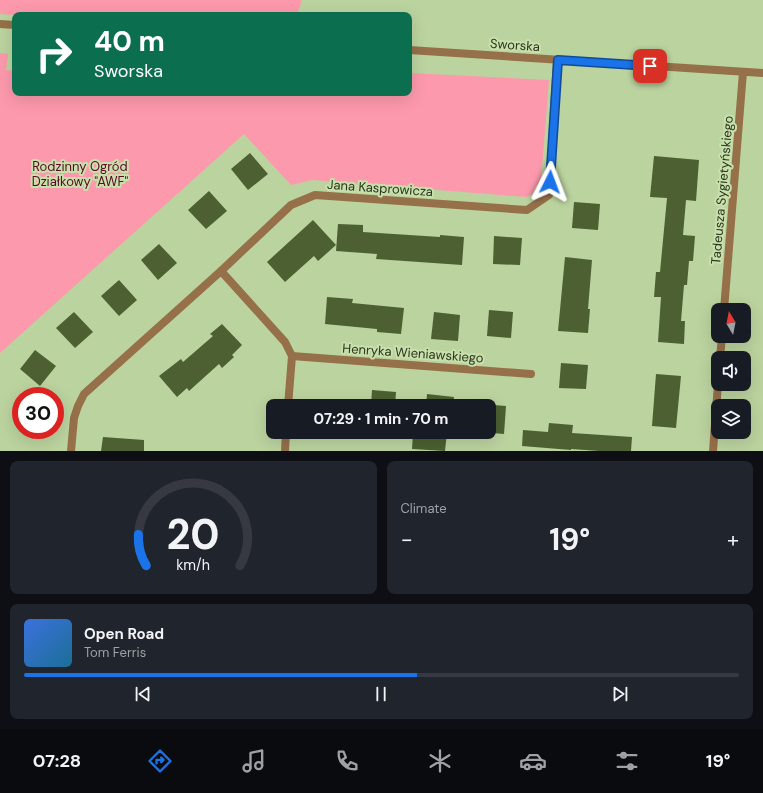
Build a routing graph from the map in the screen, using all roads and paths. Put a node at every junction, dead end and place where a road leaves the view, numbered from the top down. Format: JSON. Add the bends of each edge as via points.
{"nodes":[{"id":1,"x":0,"y":24,"type":"edge"},
{"id":2,"x":12,"y":25,"type":"edge"},
{"id":3,"x":412,"y":50,"type":"edge"},
{"id":4,"x":558,"y":60,"type":"junction"},
{"id":5,"x":743,"y":72,"type":"junction"},
{"id":6,"x":763,"y":73,"type":"edge"},
{"id":7,"x":221,"y":271,"type":"junction"},
{"id":8,"x":725,"y":303,"type":"edge"},
{"id":9,"x":292,"y":356,"type":"junction"},
{"id":10,"x":531,"y":374,"type":"dead end"},
{"id":11,"x":717,"y":391,"type":"edge"},
{"id":12,"x":289,"y":399,"type":"edge"},
{"id":13,"x":286,"y":439,"type":"edge"},
{"id":14,"x":71,"y":451,"type":"edge"},
{"id":15,"x":285,"y":451,"type":"edge"},
{"id":16,"x":713,"y":451,"type":"edge"}],
"edges":[{"from":1,"to":2,"type":"street"},
{"from":3,"to":4,"type":"street","name":"Sworska"},
{"from":4,"to":5,"type":"street","name":"Sworska"},
{"from":4,"to":7,"type":"street","name":"Jana Kasprowicza","via":[[549,195],[527,210],[315,195],[291,205]]},
{"from":5,"to":6,"type":"street","name":"Sworska"},
{"from":5,"to":8,"type":"street","name":"Tadeusza Sygietyńskiego"},
{"from":7,"to":9,"type":"street","via":[[285,342]]},
{"from":7,"to":14,"type":"street","name":"Jana Kasprowicza","via":[[84,394],[74,418]]},
{"from":9,"to":10,"type":"street","name":"Henryka Wieniawskiego"},
{"from":9,"to":12,"type":"street"},
{"from":11,"to":16,"type":"street"},
{"from":13,"to":15,"type":"street"}]}
